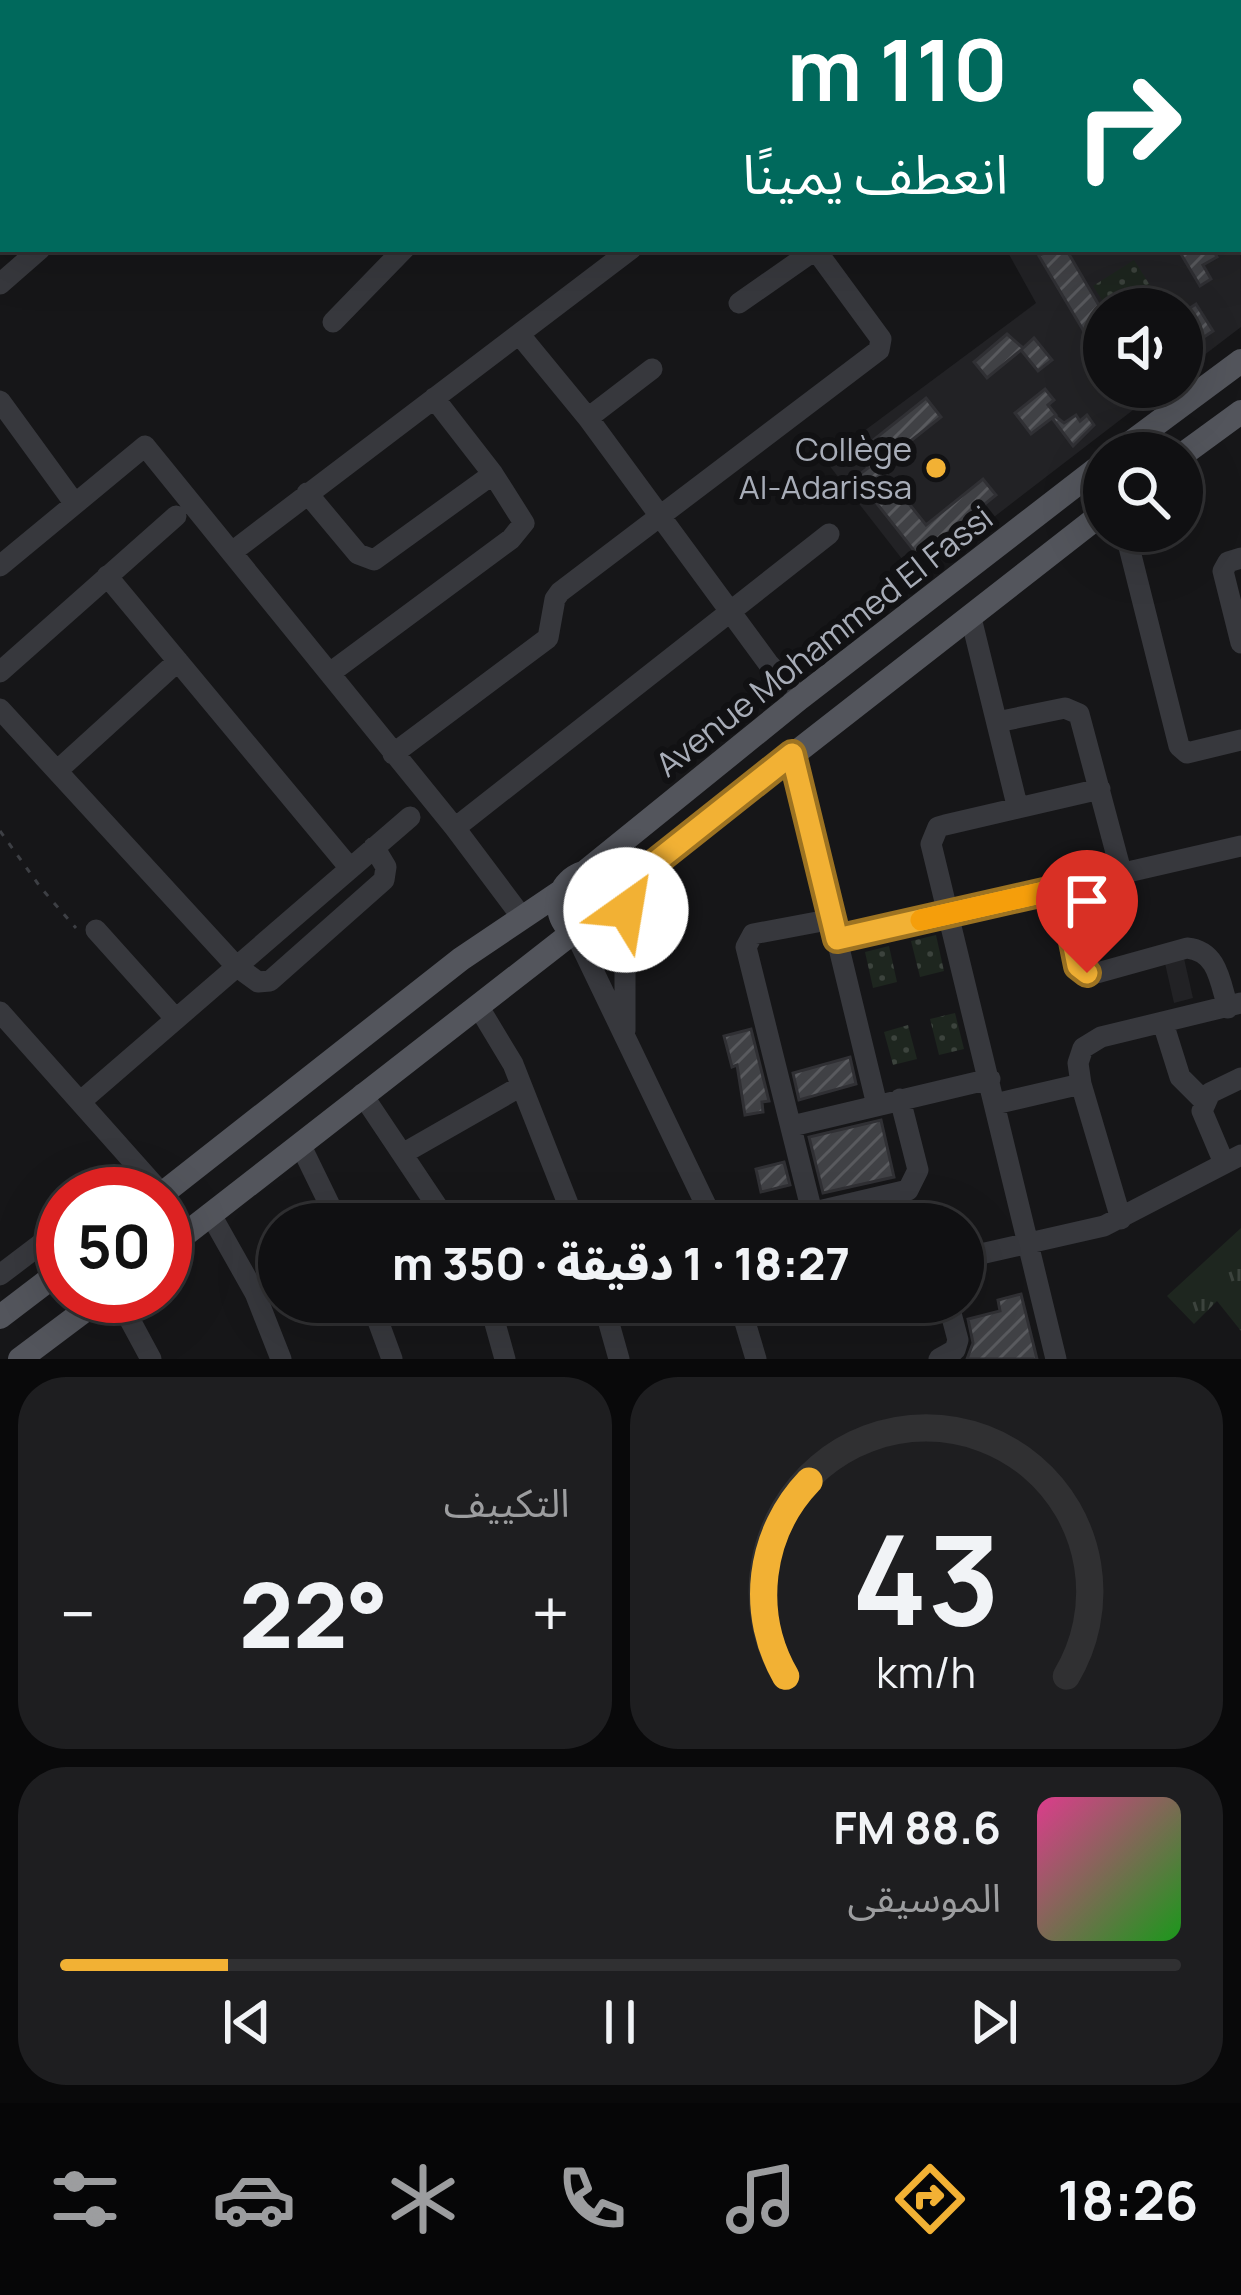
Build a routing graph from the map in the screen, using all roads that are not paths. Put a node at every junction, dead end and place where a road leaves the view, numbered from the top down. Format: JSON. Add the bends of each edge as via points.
{"nodes":[{"id":1,"x":401,"y":252,"type":"edge"},
{"id":2,"x":627,"y":252,"type":"edge"},
{"id":3,"x":811,"y":252,"type":"edge"},
{"id":4,"x":817,"y":252,"type":"edge"},
{"id":5,"x":33,"y":255,"type":"edge"},
{"id":6,"x":0,"y":262,"type":"edge"},
{"id":7,"x":0,"y":284,"type":"edge"},
{"id":8,"x":739,"y":303,"type":"dead end"},
{"id":9,"x":333,"y":322,"type":"dead end"},
{"id":10,"x":519,"y":334,"type":"junction"},
{"id":11,"x":1241,"y":361,"type":"edge"},
{"id":12,"x":652,"y":369,"type":"dead end"},
{"id":13,"x":434,"y":398,"type":"junction"},
{"id":14,"x":0,"y":401,"type":"edge"},
{"id":15,"x":1241,"y":412,"type":"edge"},
{"id":16,"x":588,"y":418,"type":"junction"},
{"id":17,"x":1146,"y":432,"type":"edge"},
{"id":18,"x":1203,"y":439,"type":"edge"},
{"id":19,"x":494,"y":474,"type":"junction"},
{"id":20,"x":1083,"y":479,"type":"edge"},
{"id":21,"x":307,"y":493,"type":"junction"},
{"id":22,"x":75,"y":504,"type":"junction"},
{"id":23,"x":657,"y":514,"type":"junction"},
{"id":24,"x":176,"y":516,"type":"dead end"},
{"id":25,"x":1083,"y":529,"type":"edge"},
{"id":26,"x":829,"y":534,"type":"dead end"},
{"id":27,"x":232,"y":552,"type":"junction"},
{"id":28,"x":1130,"y":552,"type":"edge"},
{"id":29,"x":5,"y":554,"type":"edge"},
{"id":30,"x":1241,"y":558,"type":"edge"},
{"id":31,"x":107,"y":576,"type":"junction"},
{"id":32,"x":729,"y":611,"type":"junction"},
{"id":33,"x":971,"y":618,"type":"junction"},
{"id":34,"x":1241,"y":643,"type":"edge"},
{"id":35,"x":178,"y":661,"type":"junction"},
{"id":36,"x":0,"y":672,"type":"edge"},
{"id":37,"x":330,"y":673,"type":"junction"},
{"id":38,"x":800,"y":698,"type":"junction"},
{"id":39,"x":0,"y":709,"type":"edge"},
{"id":40,"x":997,"y":722,"type":"junction"},
{"id":41,"x":1241,"y":740,"type":"edge"},
{"id":42,"x":393,"y":754,"type":"junction"},
{"id":43,"x":792,"y":754,"type":"junction"},
{"id":44,"x":57,"y":771,"type":"junction"},
{"id":45,"x":1100,"y":789,"type":"junction"},
{"id":46,"x":1017,"y":805,"type":"junction"},
{"id":47,"x":410,"y":817,"type":"dead end"},
{"id":48,"x":455,"y":828,"type":"junction"},
{"id":49,"x":1241,"y":846,"type":"edge"},
{"id":50,"x":374,"y":847,"type":"junction"},
{"id":51,"x":350,"y":867,"type":"junction"},
{"id":52,"x":586,"y":872,"type":"junction"},
{"id":53,"x":1122,"y":875,"type":"junction"},
{"id":54,"x":1062,"y":888,"type":"junction"},
{"id":55,"x":562,"y":891,"type":"junction"},
{"id":56,"x":625,"y":904,"type":"junction"},
{"id":57,"x":950,"y":914,"type":"junction"},
{"id":58,"x":521,"y":916,"type":"junction"},
{"id":59,"x":835,"y":929,"type":"junction"},
{"id":60,"x":96,"y":930,"type":"road end"},
{"id":61,"x":574,"y":934,"type":"junction"},
{"id":62,"x":236,"y":966,"type":"junction"},
{"id":63,"x":1234,"y":1005,"type":"edge"},
{"id":64,"x":478,"y":1006,"type":"junction"},
{"id":65,"x":0,"y":1012,"type":"edge"},
{"id":66,"x":175,"y":1018,"type":"junction"},
{"id":67,"x":1163,"y":1022,"type":"junction"},
{"id":68,"x":625,"y":1032,"type":"junction"},
{"id":69,"x":1241,"y":1078,"type":"edge"},
{"id":70,"x":989,"y":1079,"type":"junction"},
{"id":71,"x":1081,"y":1084,"type":"junction"},
{"id":72,"x":521,"y":1086,"type":"junction"},
{"id":73,"x":362,"y":1094,"type":"junction"},
{"id":74,"x":900,"y":1099,"type":"junction"},
{"id":75,"x":1204,"y":1101,"type":"junction"},
{"id":76,"x":80,"y":1102,"type":"junction"},
{"id":77,"x":995,"y":1104,"type":"junction"},
{"id":78,"x":877,"y":1105,"type":"junction"},
{"id":79,"x":791,"y":1126,"type":"junction"},
{"id":80,"x":300,"y":1144,"type":"junction"},
{"id":81,"x":404,"y":1154,"type":"junction"},
{"id":82,"x":1235,"y":1161,"type":"edge"},
{"id":83,"x":137,"y":1167,"type":"edge"},
{"id":84,"x":192,"y":1170,"type":"edge"},
{"id":85,"x":330,"y":1203,"type":"edge"},
{"id":86,"x":436,"y":1203,"type":"edge"},
{"id":87,"x":568,"y":1203,"type":"edge"},
{"id":88,"x":705,"y":1203,"type":"edge"},
{"id":89,"x":810,"y":1203,"type":"edge"},
{"id":90,"x":862,"y":1203,"type":"edge"},
{"id":91,"x":211,"y":1215,"type":"junction"},
{"id":92,"x":1121,"y":1219,"type":"junction"},
{"id":93,"x":192,"y":1229,"type":"edge"},
{"id":94,"x":1028,"y":1241,"type":"junction"},
{"id":95,"x":36,"y":1248,"type":"edge"},
{"id":96,"x":984,"y":1253,"type":"edge"},
{"id":97,"x":0,"y":1275,"type":"edge"},
{"id":98,"x":36,"y":1290,"type":"edge"},
{"id":99,"x":0,"y":1317,"type":"edge"},
{"id":100,"x":69,"y":1323,"type":"edge"},
{"id":101,"x":132,"y":1323,"type":"edge"},
{"id":102,"x":379,"y":1323,"type":"edge"},
{"id":103,"x":495,"y":1323,"type":"edge"},
{"id":104,"x":609,"y":1323,"type":"edge"},
{"id":105,"x":746,"y":1323,"type":"edge"},
{"id":106,"x":954,"y":1323,"type":"edge"},
{"id":107,"x":26,"y":1357,"type":"edge"},
{"id":108,"x":151,"y":1359,"type":"edge"},
{"id":109,"x":281,"y":1359,"type":"edge"},
{"id":110,"x":392,"y":1359,"type":"edge"},
{"id":111,"x":505,"y":1359,"type":"edge"},
{"id":112,"x":619,"y":1359,"type":"edge"},
{"id":113,"x":756,"y":1359,"type":"edge"},
{"id":114,"x":939,"y":1359,"type":"edge"},
{"id":115,"x":1056,"y":1359,"type":"edge"}],
"edges":[{"from":1,"to":9,"type":"street"},
{"from":2,"to":10,"type":"street"},
{"from":3,"to":8,"type":"street"},
{"from":4,"to":23,"type":"street","via":[[881,339],[880,350]]},
{"from":5,"to":6,"type":"street"},
{"from":5,"to":7,"type":"street"},
{"from":10,"to":13,"type":"street"},
{"from":10,"to":16,"type":"street"},
{"from":11,"to":17,"type":"main road"},
{"from":12,"to":16,"type":"street"},
{"from":13,"to":19,"type":"street"},
{"from":13,"to":21,"type":"street"},
{"from":14,"to":22,"type":"street"},
{"from":15,"to":18,"type":"main road"},
{"from":16,"to":23,"type":"street"},
{"from":19,"to":21,"type":"street","via":[[374,560],[358,554]]},
{"from":19,"to":37,"type":"street","via":[[522,516],[520,531]]},
{"from":20,"to":38,"type":"main road","name":"Avenue Mohammed El Fassi"},
{"from":21,"to":27,"type":"street"},
{"from":22,"to":27,"type":"street","via":[[145,446]]},
{"from":22,"to":29,"type":"street"},
{"from":23,"to":32,"type":"street"},
{"from":23,"to":42,"type":"street","via":[[560,592],[548,638]]},
{"from":24,"to":31,"type":"street"},
{"from":25,"to":33,"type":"main road"},
{"from":26,"to":32,"type":"street"},
{"from":27,"to":37,"type":"street"},
{"from":28,"to":41,"type":"street","via":[[1179,746],[1187,753]]},
{"from":30,"to":34,"type":"street","via":[[1228,562],[1223,578]]},
{"from":31,"to":35,"type":"street"},
{"from":31,"to":36,"type":"street"},
{"from":32,"to":38,"type":"street"},
{"from":32,"to":48,"type":"street"},
{"from":33,"to":40,"type":"street"},
{"from":33,"to":43,"type":"main road"},
{"from":35,"to":44,"type":"street"},
{"from":35,"to":51,"type":"street"},
{"from":37,"to":42,"type":"street"},
{"from":38,"to":52,"type":"main road","name":"Avenue Mohammed El Fassi"},
{"from":39,"to":44,"type":"street"},
{"from":40,"to":45,"type":"street","via":[[1065,708],[1084,721]]},
{"from":40,"to":46,"type":"street"},
{"from":42,"to":48,"type":"street"},
{"from":43,"to":56,"type":"main road","via":[[652,865]]},
{"from":43,"to":59,"type":"street"},
{"from":44,"to":62,"type":"street"},
{"from":45,"to":46,"type":"street"},
{"from":45,"to":53,"type":"street"},
{"from":46,"to":57,"type":"street","via":[[938,827],[931,844]]},
{"from":47,"to":50,"type":"street"},
{"from":48,"to":58,"type":"street"},
{"from":49,"to":53,"type":"street"},
{"from":50,"to":51,"type":"street"},
{"from":50,"to":62,"type":"street","via":[[385,880],[270,981]]},
{"from":51,"to":62,"type":"street"},
{"from":52,"to":55,"type":"main road","name":"Avenue Mohammed El Fassi"},
{"from":52,"to":56,"type":"main road","via":[[611,877]]},
{"from":53,"to":54,"type":"street"},
{"from":54,"to":57,"type":"street"},
{"from":54,"to":63,"type":"street","via":[[1082,970],[1097,974],[1198,949]]},
{"from":55,"to":58,"type":"main road","name":"Avenue Mohammed El Fassi"},
{"from":55,"to":61,"type":"main road","via":[[560,914]]},
{"from":56,"to":61,"type":"main road","via":[[607,936]]},
{"from":56,"to":68,"type":"street"},
{"from":57,"to":59,"type":"street"},
{"from":57,"to":70,"type":"street"},
{"from":58,"to":84,"type":"main road","name":"Avenue Mohammed El Fassi"},
{"from":59,"to":78,"type":"street"},
{"from":59,"to":79,"type":"street","via":[[753,934],[747,953]]},
{"from":60,"to":66,"type":"street"},
{"from":61,"to":64,"type":"main road"},
{"from":61,"to":68,"type":"street"},
{"from":62,"to":66,"type":"street"},
{"from":63,"to":67,"type":"street"},
{"from":64,"to":72,"type":"street"},
{"from":64,"to":73,"type":"main road"},
{"from":65,"to":76,"type":"street"},
{"from":66,"to":76,"type":"street"},
{"from":67,"to":71,"type":"street","via":[[1083,1048]]},
{"from":67,"to":75,"type":"street","via":[[1180,1076]]},
{"from":68,"to":88,"type":"street"},
{"from":69,"to":75,"type":"street"},
{"from":70,"to":74,"type":"street"},
{"from":70,"to":77,"type":"street"},
{"from":71,"to":77,"type":"street"},
{"from":71,"to":92,"type":"street"},
{"from":72,"to":81,"type":"street"},
{"from":72,"to":87,"type":"street"},
{"from":73,"to":80,"type":"main road"},
{"from":73,"to":81,"type":"street"},
{"from":74,"to":78,"type":"street"},
{"from":74,"to":90,"type":"street","via":[[918,1170],[908,1190]]},
{"from":75,"to":82,"type":"street","via":[[1203,1121]]},
{"from":76,"to":83,"type":"street"},
{"from":77,"to":94,"type":"street"},
{"from":78,"to":79,"type":"street"},
{"from":79,"to":89,"type":"street"},
{"from":80,"to":85,"type":"street"},
{"from":80,"to":91,"type":"main road"},
{"from":81,"to":86,"type":"street"},
{"from":82,"to":92,"type":"street"},
{"from":91,"to":93,"type":"main road"},
{"from":91,"to":109,"type":"street"},
{"from":92,"to":94,"type":"street"},
{"from":94,"to":96,"type":"street"},
{"from":94,"to":115,"type":"street"},
{"from":95,"to":97,"type":"street"},
{"from":98,"to":99,"type":"main road"},
{"from":100,"to":107,"type":"main road"},
{"from":101,"to":108,"type":"street"},
{"from":102,"to":110,"type":"street"},
{"from":103,"to":111,"type":"street"},
{"from":104,"to":112,"type":"street"},
{"from":105,"to":113,"type":"street"},
{"from":106,"to":114,"type":"street","via":[[955,1350]]}]}
